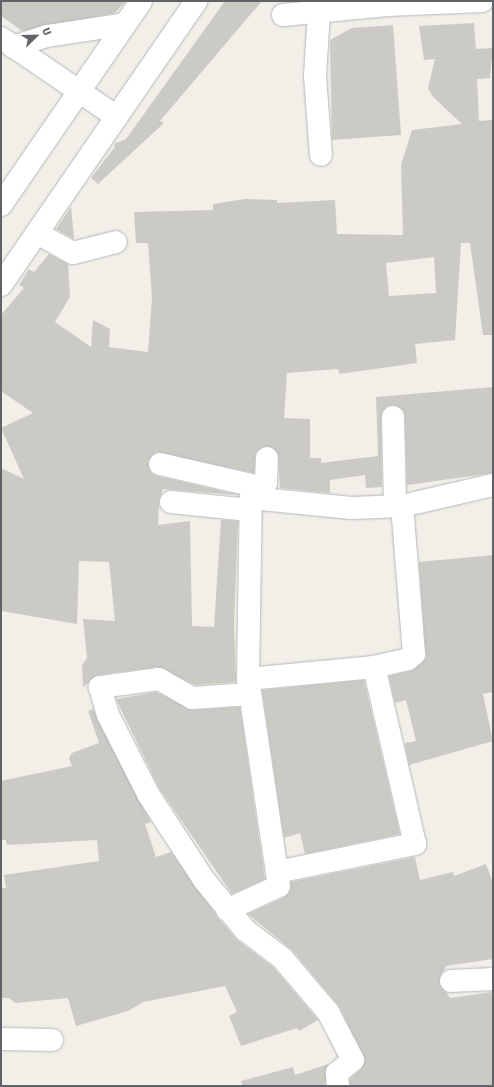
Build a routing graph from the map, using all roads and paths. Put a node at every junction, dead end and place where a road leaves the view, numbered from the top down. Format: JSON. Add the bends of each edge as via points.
{"nodes":[{"id":1,"x":141,"y":1,"type":"edge"},
{"id":2,"x":196,"y":1,"type":"edge"},
{"id":3,"x":482,"y":1,"type":"edge"},
{"id":4,"x":320,"y":12,"type":"junction"},
{"id":5,"x":283,"y":15,"type":"dead end"},
{"id":6,"x":125,"y":24,"type":"junction"},
{"id":7,"x":7,"y":43,"type":"edge"},
{"id":8,"x":77,"y":92,"type":"junction"},
{"id":9,"x":117,"y":117,"type":"junction"},
{"id":10,"x":321,"y":155,"type":"dead end"},
{"id":11,"x":1,"y":205,"type":"edge"},
{"id":12,"x":37,"y":233,"type":"junction"},
{"id":13,"x":116,"y":242,"type":"dead end"},
{"id":14,"x":1,"y":286,"type":"edge"},
{"id":15,"x":393,"y":417,"type":"dead end"},
{"id":16,"x":267,"y":458,"type":"dead end"},
{"id":17,"x":160,"y":464,"type":"dead end"},
{"id":18,"x":493,"y":485,"type":"edge"},
{"id":19,"x":252,"y":498,"type":"junction"},
{"id":20,"x":171,"y":502,"type":"dead end"},
{"id":21,"x":398,"y":506,"type":"junction"},
{"id":22,"x":374,"y":667,"type":"junction"},
{"id":23,"x":249,"y":687,"type":"junction"},
{"id":24,"x":277,"y":872,"type":"junction"},
{"id":25,"x":227,"y":910,"type":"junction"},
{"id":26,"x":493,"y":979,"type":"edge"},
{"id":27,"x":451,"y":981,"type":"dead end"},
{"id":28,"x":1,"y":1039,"type":"edge"},
{"id":29,"x":52,"y":1040,"type":"dead end"},
{"id":30,"x":338,"y":1086,"type":"edge"}],
"edges":[{"from":1,"to":6,"type":"street"},
{"from":2,"to":9,"type":"street"},
{"from":3,"to":4,"type":"street"},
{"from":4,"to":5,"type":"street"},
{"from":4,"to":10,"type":"street","via":[[315,76]]},
{"from":6,"to":7,"type":"street"},
{"from":6,"to":8,"type":"street"},
{"from":7,"to":8,"type":"street"},
{"from":8,"to":9,"type":"street"},
{"from":8,"to":11,"type":"street"},
{"from":9,"to":12,"type":"street"},
{"from":12,"to":13,"type":"street","via":[[72,253]]},
{"from":12,"to":14,"type":"street"},
{"from":15,"to":21,"type":"street"},
{"from":16,"to":19,"type":"street","via":[[266,483]]},
{"from":17,"to":19,"type":"street"},
{"from":18,"to":21,"type":"street"},
{"from":19,"to":20,"type":"street"},
{"from":19,"to":21,"type":"street","via":[[352,508]]},
{"from":19,"to":23,"type":"street"},
{"from":21,"to":22,"type":"street","via":[[414,654],[408,659]]},
{"from":22,"to":23,"type":"street"},
{"from":22,"to":24,"type":"street","via":[[415,844]]},
{"from":23,"to":24,"type":"street"},
{"from":23,"to":25,"type":"street","via":[[192,698],[158,680],[100,687],[108,715],[148,794]]},
{"from":24,"to":25,"type":"street","via":[[278,888]]},
{"from":25,"to":30,"type":"street","via":[[245,930],[282,958],[328,1012],[353,1060],[337,1073]]},
{"from":26,"to":27,"type":"street"},
{"from":28,"to":29,"type":"street"}]}
